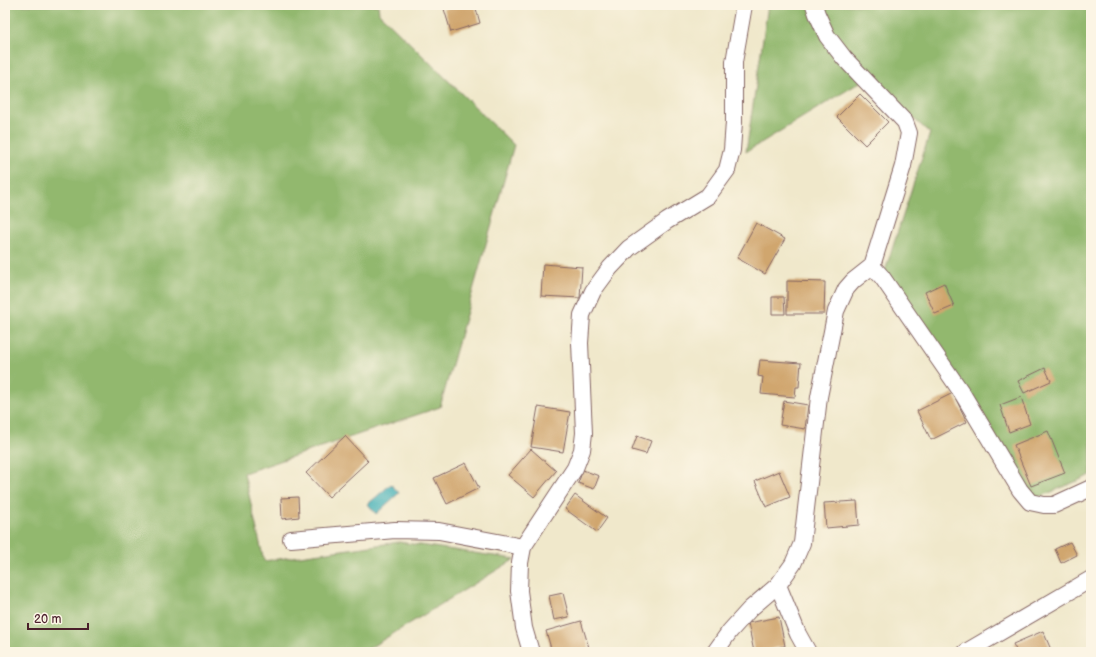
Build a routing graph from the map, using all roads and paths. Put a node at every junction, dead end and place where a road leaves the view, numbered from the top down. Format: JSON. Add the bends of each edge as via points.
{"nodes":[{"id":1,"x":744,"y":5,"type":"edge"},
{"id":2,"x":814,"y":5,"type":"edge"},
{"id":3,"x":872,"y":266,"type":"junction"},
{"id":4,"x":1091,"y":488,"type":"edge"},
{"id":5,"x":291,"y":539,"type":"dead end"},
{"id":6,"x":523,"y":547,"type":"junction"},
{"id":7,"x":1091,"y":579,"type":"edge"},
{"id":8,"x":778,"y":585,"type":"junction"},
{"id":9,"x":531,"y":652,"type":"edge"},
{"id":10,"x":715,"y":652,"type":"edge"},
{"id":11,"x":808,"y":652,"type":"edge"},
{"id":12,"x":966,"y":652,"type":"edge"}],
"edges":[{"from":1,"to":6,"type":"street","via":[[734,62],[734,122],[732,150],[727,170],[708,196],[629,248],[593,290],[582,315],[580,343],[584,433],[582,450],[575,468]]},
{"from":2,"to":3,"type":"street","via":[[827,36],[844,58],[905,122],[909,133],[903,166]]},
{"from":3,"to":4,"type":"street","via":[[962,393],[1020,490],[1030,502],[1054,505]]},
{"from":3,"to":8,"type":"street","via":[[846,290],[836,311],[819,397],[802,543],[793,564]]},
{"from":5,"to":6,"type":"street","via":[[395,530],[439,531]]},
{"from":6,"to":9,"type":"street","via":[[518,591]]},
{"from":7,"to":12,"type":"street"},
{"from":8,"to":10,"type":"street","via":[[750,609]]},
{"from":8,"to":11,"type":"street"}]}
